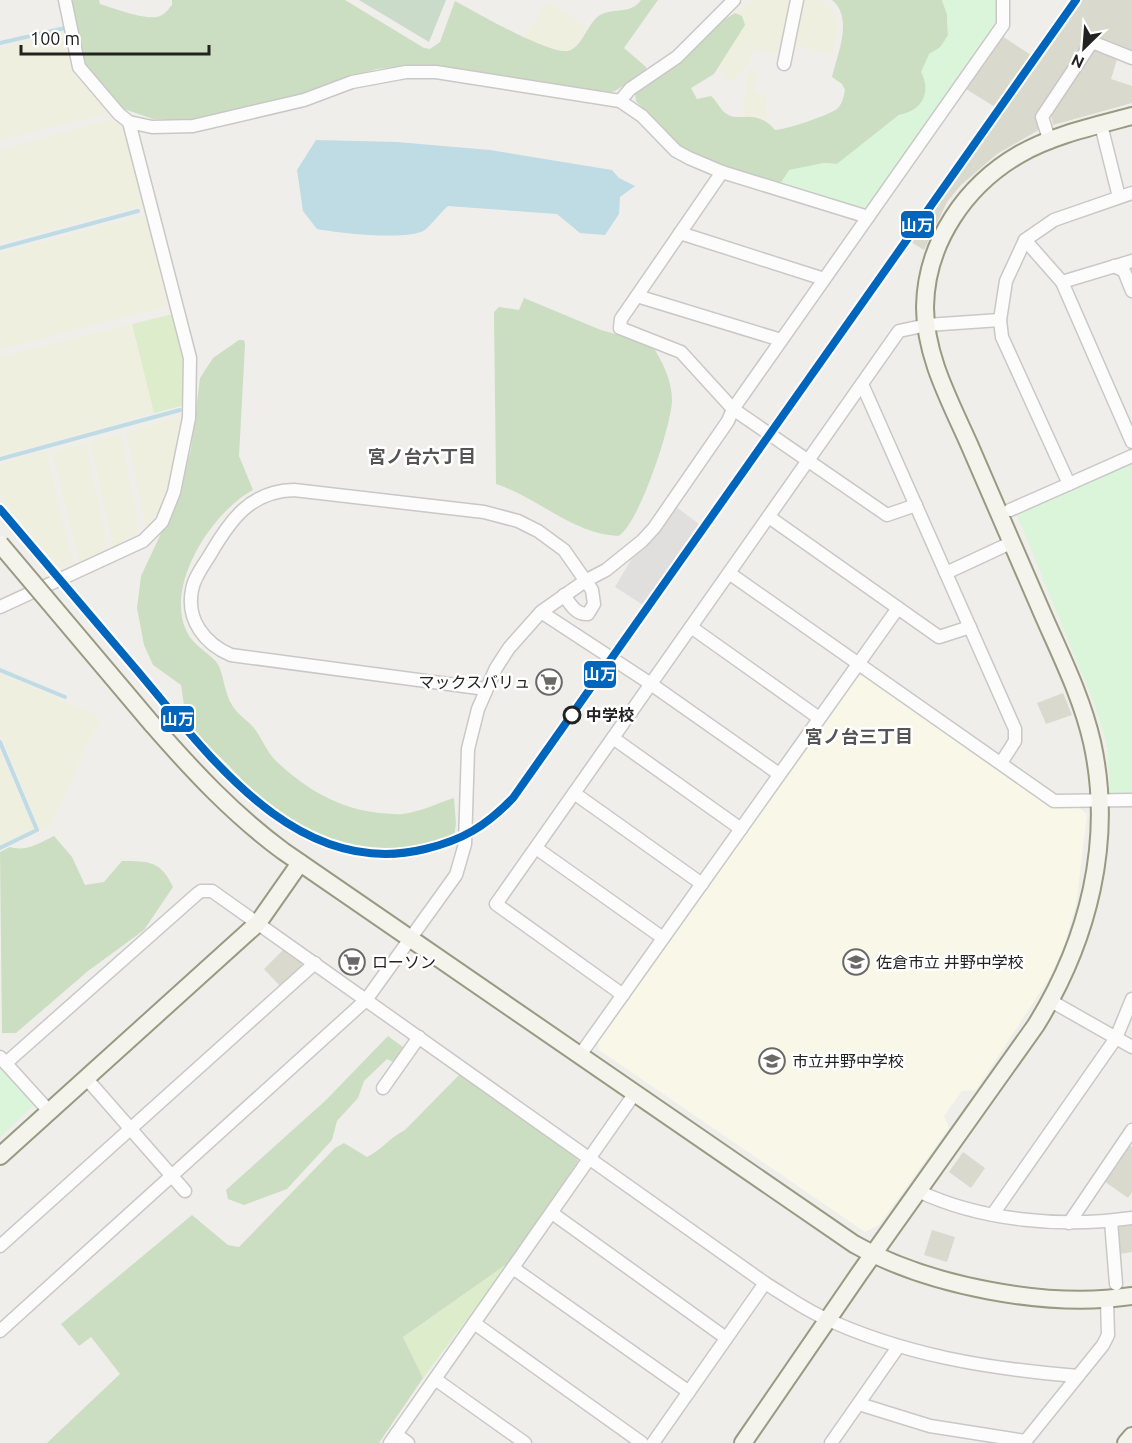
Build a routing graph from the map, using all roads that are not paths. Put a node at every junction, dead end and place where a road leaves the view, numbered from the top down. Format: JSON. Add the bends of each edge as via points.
{"nodes":[{"id":1,"x":65,"y":0,"type":"edge"},
{"id":2,"x":734,"y":0,"type":"edge"},
{"id":3,"x":797,"y":0,"type":"edge"},
{"id":4,"x":1003,"y":0,"type":"edge"},
{"id":5,"x":1132,"y":58,"type":"edge"},
{"id":6,"x":784,"y":64,"type":"dead end"},
{"id":7,"x":620,"y":101,"type":"junction"},
{"id":8,"x":1132,"y":116,"type":"edge"},
{"id":9,"x":129,"y":122,"type":"junction"},
{"id":10,"x":1101,"y":124,"type":"junction"},
{"id":11,"x":1050,"y":142,"type":"junction"},
{"id":12,"x":722,"y":172,"type":"junction"},
{"id":13,"x":1132,"y":193,"type":"edge"},
{"id":14,"x":1119,"y":197,"type":"junction"},
{"id":15,"x":868,"y":217,"type":"junction"},
{"id":16,"x":680,"y":232,"type":"junction"},
{"id":17,"x":1025,"y":240,"type":"junction"},
{"id":18,"x":1132,"y":261,"type":"edge"},
{"id":19,"x":1114,"y":266,"type":"junction"},
{"id":20,"x":824,"y":279,"type":"junction"},
{"id":21,"x":1062,"y":282,"type":"junction"},
{"id":22,"x":1132,"y":291,"type":"edge"},
{"id":23,"x":637,"y":296,"type":"junction"},
{"id":24,"x":1000,"y":320,"type":"junction"},
{"id":25,"x":927,"y":325,"type":"junction"},
{"id":26,"x":781,"y":340,"type":"junction"},
{"id":27,"x":862,"y":384,"type":"junction"},
{"id":28,"x":733,"y":409,"type":"junction"},
{"id":29,"x":1132,"y":442,"type":"edge"},
{"id":30,"x":1132,"y":456,"type":"edge"},
{"id":31,"x":808,"y":461,"type":"junction"},
{"id":32,"x":1069,"y":484,"type":"junction"},
{"id":33,"x":916,"y":505,"type":"junction"},
{"id":34,"x":1010,"y":510,"type":"dead end"},
{"id":35,"x":768,"y":517,"type":"junction"},
{"id":36,"x":0,"y":544,"type":"edge"},
{"id":37,"x":1004,"y":546,"type":"dead end"},
{"id":38,"x":729,"y":573,"type":"junction"},
{"id":39,"x":946,"y":573,"type":"junction"},
{"id":40,"x":585,"y":581,"type":"junction"},
{"id":41,"x":564,"y":595,"type":"junction"},
{"id":42,"x":0,"y":608,"type":"edge"},
{"id":43,"x":897,"y":608,"type":"junction"},
{"id":44,"x":542,"y":612,"type":"junction"},
{"id":45,"x":691,"y":627,"type":"junction"},
{"id":46,"x":970,"y":627,"type":"junction"},
{"id":47,"x":858,"y":663,"type":"junction"},
{"id":48,"x":651,"y":684,"type":"junction"},
{"id":49,"x":486,"y":689,"type":"junction"},
{"id":50,"x":819,"y":718,"type":"junction"},
{"id":51,"x":613,"y":738,"type":"junction"},
{"id":52,"x":1001,"y":763,"type":"junction"},
{"id":53,"x":779,"y":774,"type":"junction"},
{"id":54,"x":574,"y":793,"type":"junction"},
{"id":55,"x":1132,"y":800,"type":"edge"},
{"id":56,"x":1099,"y":801,"type":"junction"},
{"id":57,"x":741,"y":829,"type":"junction"},
{"id":58,"x":536,"y":848,"type":"junction"},
{"id":59,"x":300,"y":863,"type":"junction"},
{"id":60,"x":702,"y":884,"type":"junction"},
{"id":61,"x":258,"y":923,"type":"junction"},
{"id":62,"x":410,"y":937,"type":"junction"},
{"id":63,"x":663,"y":938,"type":"junction"},
{"id":64,"x":315,"y":963,"type":"junction"},
{"id":65,"x":622,"y":995,"type":"junction"},
{"id":66,"x":1132,"y":999,"type":"edge"},
{"id":67,"x":366,"y":1000,"type":"junction"},
{"id":68,"x":1051,"y":1001,"type":"junction"},
{"id":69,"x":419,"y":1037,"type":"junction"},
{"id":70,"x":1116,"y":1038,"type":"junction"},
{"id":71,"x":1132,"y":1047,"type":"edge"},
{"id":72,"x":580,"y":1055,"type":"junction"},
{"id":73,"x":3,"y":1060,"type":"edge"},
{"id":74,"x":86,"y":1078,"type":"junction"},
{"id":75,"x":383,"y":1088,"type":"dead end"},
{"id":76,"x":635,"y":1093,"type":"junction"},
{"id":77,"x":49,"y":1111,"type":"junction"},
{"id":78,"x":130,"y":1129,"type":"junction"},
{"id":79,"x":1132,"y":1130,"type":"edge"},
{"id":80,"x":0,"y":1156,"type":"edge"},
{"id":81,"x":590,"y":1158,"type":"junction"},
{"id":82,"x":172,"y":1176,"type":"junction"},
{"id":83,"x":185,"y":1191,"type":"dead end"},
{"id":84,"x":918,"y":1191,"type":"junction"},
{"id":85,"x":552,"y":1213,"type":"junction"},
{"id":86,"x":993,"y":1214,"type":"junction"},
{"id":87,"x":1132,"y":1218,"type":"edge"},
{"id":88,"x":1111,"y":1221,"type":"junction"},
{"id":89,"x":1069,"y":1223,"type":"junction"},
{"id":90,"x":0,"y":1246,"type":"edge"},
{"id":91,"x":872,"y":1254,"type":"junction"},
{"id":92,"x":513,"y":1268,"type":"junction"},
{"id":93,"x":765,"y":1283,"type":"junction"},
{"id":94,"x":1116,"y":1284,"type":"dead end"},
{"id":95,"x":1132,"y":1296,"type":"edge"},
{"id":96,"x":1107,"y":1300,"type":"junction"},
{"id":97,"x":828,"y":1319,"type":"junction"},
{"id":98,"x":474,"y":1323,"type":"junction"},
{"id":99,"x":0,"y":1331,"type":"edge"},
{"id":100,"x":726,"y":1338,"type":"junction"},
{"id":101,"x":898,"y":1347,"type":"junction"},
{"id":102,"x":1078,"y":1376,"type":"junction"},
{"id":103,"x":435,"y":1379,"type":"junction"},
{"id":104,"x":689,"y":1392,"type":"junction"},
{"id":105,"x":859,"y":1404,"type":"junction"},
{"id":106,"x":1132,"y":1436,"type":"edge"},
{"id":107,"x":393,"y":1439,"type":"edge"},
{"id":108,"x":1025,"y":1442,"type":"edge"},
{"id":109,"x":408,"y":1443,"type":"edge"},
{"id":110,"x":525,"y":1443,"type":"edge"},
{"id":111,"x":642,"y":1443,"type":"edge"},
{"id":112,"x":653,"y":1443,"type":"edge"},
{"id":113,"x":743,"y":1443,"type":"edge"},
{"id":114,"x":831,"y":1443,"type":"edge"},
{"id":115,"x":1126,"y":1443,"type":"edge"}],
"edges":[{"from":1,"to":9,"type":"street","via":[[79,67]]},
{"from":2,"to":7,"type":"street","via":[[677,57],[630,89]]},
{"from":3,"to":6,"type":"street"},
{"from":4,"to":15,"type":"street","via":[[1003,25]]},
{"from":5,"to":11,"type":"street","via":[[1092,42],[1042,117]]},
{"from":7,"to":9,"type":"street","via":[[436,72],[406,72],[352,82],[304,100],[193,126],[152,127]]},
{"from":7,"to":12,"type":"street","via":[[642,116],[676,151]]},
{"from":8,"to":10,"type":"street"},
{"from":9,"to":42,"type":"street","via":[[190,358],[189,418],[174,492],[162,522],[143,541]]},
{"from":10,"to":11,"type":"street"},
{"from":10,"to":14,"type":"street"},
{"from":11,"to":25,"type":"street","via":[[1004,164],[985,178],[959,207],[940,241],[929,275]]},
{"from":12,"to":15,"type":"street"},
{"from":12,"to":16,"type":"street"},
{"from":13,"to":14,"type":"street"},
{"from":14,"to":17,"type":"street","via":[[1054,220]]},
{"from":15,"to":20,"type":"street"},
{"from":16,"to":20,"type":"street"},
{"from":16,"to":23,"type":"street"},
{"from":17,"to":21,"type":"street"},
{"from":17,"to":24,"type":"street","via":[[1006,281]]},
{"from":18,"to":19,"type":"street"},
{"from":19,"to":21,"type":"street"},
{"from":19,"to":22,"type":"street","via":[[1124,271]]},
{"from":20,"to":26,"type":"street"},
{"from":21,"to":29,"type":"street"},
{"from":23,"to":26,"type":"street"},
{"from":23,"to":28,"type":"street","via":[[621,319],[621,328],[681,352]]},
{"from":24,"to":25,"type":"street"},
{"from":24,"to":32,"type":"street","via":[[1002,337]]},
{"from":25,"to":27,"type":"street","via":[[899,331]]},
{"from":25,"to":56,"type":"street","via":[[937,371],[1083,708],[1093,745]]},
{"from":26,"to":28,"type":"street"},
{"from":27,"to":31,"type":"street"},
{"from":27,"to":33,"type":"street"},
{"from":28,"to":31,"type":"street"},
{"from":28,"to":40,"type":"street","via":[[654,528],[627,554]]},
{"from":30,"to":32,"type":"street"},
{"from":31,"to":33,"type":"street","via":[[887,515]]},
{"from":31,"to":35,"type":"street"},
{"from":32,"to":34,"type":"street"},
{"from":33,"to":39,"type":"street"},
{"from":35,"to":38,"type":"street"},
{"from":35,"to":43,"type":"street"},
{"from":36,"to":59,"type":"street","bridge":true,"via":[[203,783],[233,812]]},
{"from":37,"to":39,"type":"street"},
{"from":38,"to":45,"type":"street"},
{"from":38,"to":47,"type":"street"},
{"from":39,"to":46,"type":"street"},
{"from":40,"to":41,"type":"street"},
{"from":40,"to":41,"type":"street","via":[[594,598],[588,614],[577,611]]},
{"from":40,"to":49,"type":"street","via":[[564,550],[518,521],[484,513],[294,490],[263,497],[237,513],[194,582],[192,610],[200,631],[213,646],[231,655]]},
{"from":41,"to":44,"type":"street"},
{"from":43,"to":46,"type":"street","via":[[939,637]]},
{"from":43,"to":47,"type":"street"},
{"from":44,"to":48,"type":"street"},
{"from":44,"to":49,"type":"street","via":[[509,648]]},
{"from":45,"to":48,"type":"street"},
{"from":45,"to":50,"type":"street"},
{"from":46,"to":52,"type":"street","via":[[1015,729],[1015,741]]},
{"from":47,"to":50,"type":"street"},
{"from":47,"to":52,"type":"street"},
{"from":48,"to":51,"type":"street"},
{"from":48,"to":53,"type":"street"},
{"from":49,"to":62,"type":"street","via":[[472,729],[465,786],[465,844],[456,875]]},
{"from":50,"to":53,"type":"street"},
{"from":51,"to":54,"type":"street"},
{"from":51,"to":57,"type":"street"},
{"from":52,"to":56,"type":"street","via":[[1054,801]]},
{"from":53,"to":57,"type":"street"},
{"from":54,"to":58,"type":"street"},
{"from":54,"to":60,"type":"street"},
{"from":55,"to":56,"type":"street"},
{"from":56,"to":68,"type":"street","via":[[1097,854],[1088,909],[1075,951]]},
{"from":57,"to":60,"type":"street"},
{"from":58,"to":63,"type":"street"},
{"from":58,"to":65,"type":"street","via":[[496,904]]},
{"from":59,"to":61,"type":"street"},
{"from":59,"to":62,"type":"street"},
{"from":60,"to":63,"type":"street"},
{"from":61,"to":64,"type":"street"},
{"from":61,"to":73,"type":"street","via":[[212,891],[201,891]]},
{"from":61,"to":74,"type":"street"},
{"from":62,"to":67,"type":"street"},
{"from":62,"to":72,"type":"street"},
{"from":63,"to":65,"type":"street"},
{"from":64,"to":67,"type":"street"},
{"from":64,"to":78,"type":"street"},
{"from":65,"to":72,"type":"street"},
{"from":66,"to":70,"type":"street"},
{"from":67,"to":69,"type":"street"},
{"from":67,"to":82,"type":"street"},
{"from":68,"to":70,"type":"street"},
{"from":68,"to":84,"type":"street"},
{"from":69,"to":75,"type":"street"},
{"from":69,"to":81,"type":"street"},
{"from":70,"to":71,"type":"street"},
{"from":70,"to":86,"type":"street"},
{"from":72,"to":76,"type":"street"},
{"from":73,"to":77,"type":"street"},
{"from":74,"to":77,"type":"street"},
{"from":74,"to":78,"type":"street"},
{"from":76,"to":81,"type":"street"},
{"from":76,"to":91,"type":"street"},
{"from":77,"to":80,"type":"street"},
{"from":78,"to":82,"type":"street"},
{"from":78,"to":90,"type":"street"},
{"from":79,"to":89,"type":"street"},
{"from":81,"to":85,"type":"street"},
{"from":81,"to":93,"type":"street"},
{"from":82,"to":83,"type":"street"},
{"from":82,"to":99,"type":"street"},
{"from":84,"to":86,"type":"street","via":[[938,1201]]},
{"from":84,"to":91,"type":"street"},
{"from":85,"to":92,"type":"street"},
{"from":85,"to":100,"type":"street"},
{"from":86,"to":89,"type":"street"},
{"from":87,"to":88,"type":"street"},
{"from":88,"to":89,"type":"street"},
{"from":88,"to":94,"type":"street"},
{"from":91,"to":96,"type":"street","via":[[932,1275],[1009,1293]]},
{"from":91,"to":97,"type":"street"},
{"from":92,"to":98,"type":"street"},
{"from":92,"to":104,"type":"street"},
{"from":93,"to":97,"type":"street"},
{"from":93,"to":100,"type":"street"},
{"from":95,"to":96,"type":"street"},
{"from":96,"to":102,"type":"street","via":[[1108,1335]]},
{"from":97,"to":101,"type":"street"},
{"from":97,"to":113,"type":"street"},
{"from":98,"to":103,"type":"street"},
{"from":98,"to":111,"type":"street"},
{"from":100,"to":104,"type":"street"},
{"from":101,"to":102,"type":"street","via":[[957,1362]]},
{"from":101,"to":105,"type":"street"},
{"from":102,"to":108,"type":"street"},
{"from":103,"to":107,"type":"street"},
{"from":103,"to":110,"type":"street"},
{"from":104,"to":112,"type":"street"},
{"from":105,"to":108,"type":"street","via":[[930,1426]]},
{"from":105,"to":114,"type":"street"},
{"from":106,"to":115,"type":"street"},
{"from":107,"to":109,"type":"street"}]}
